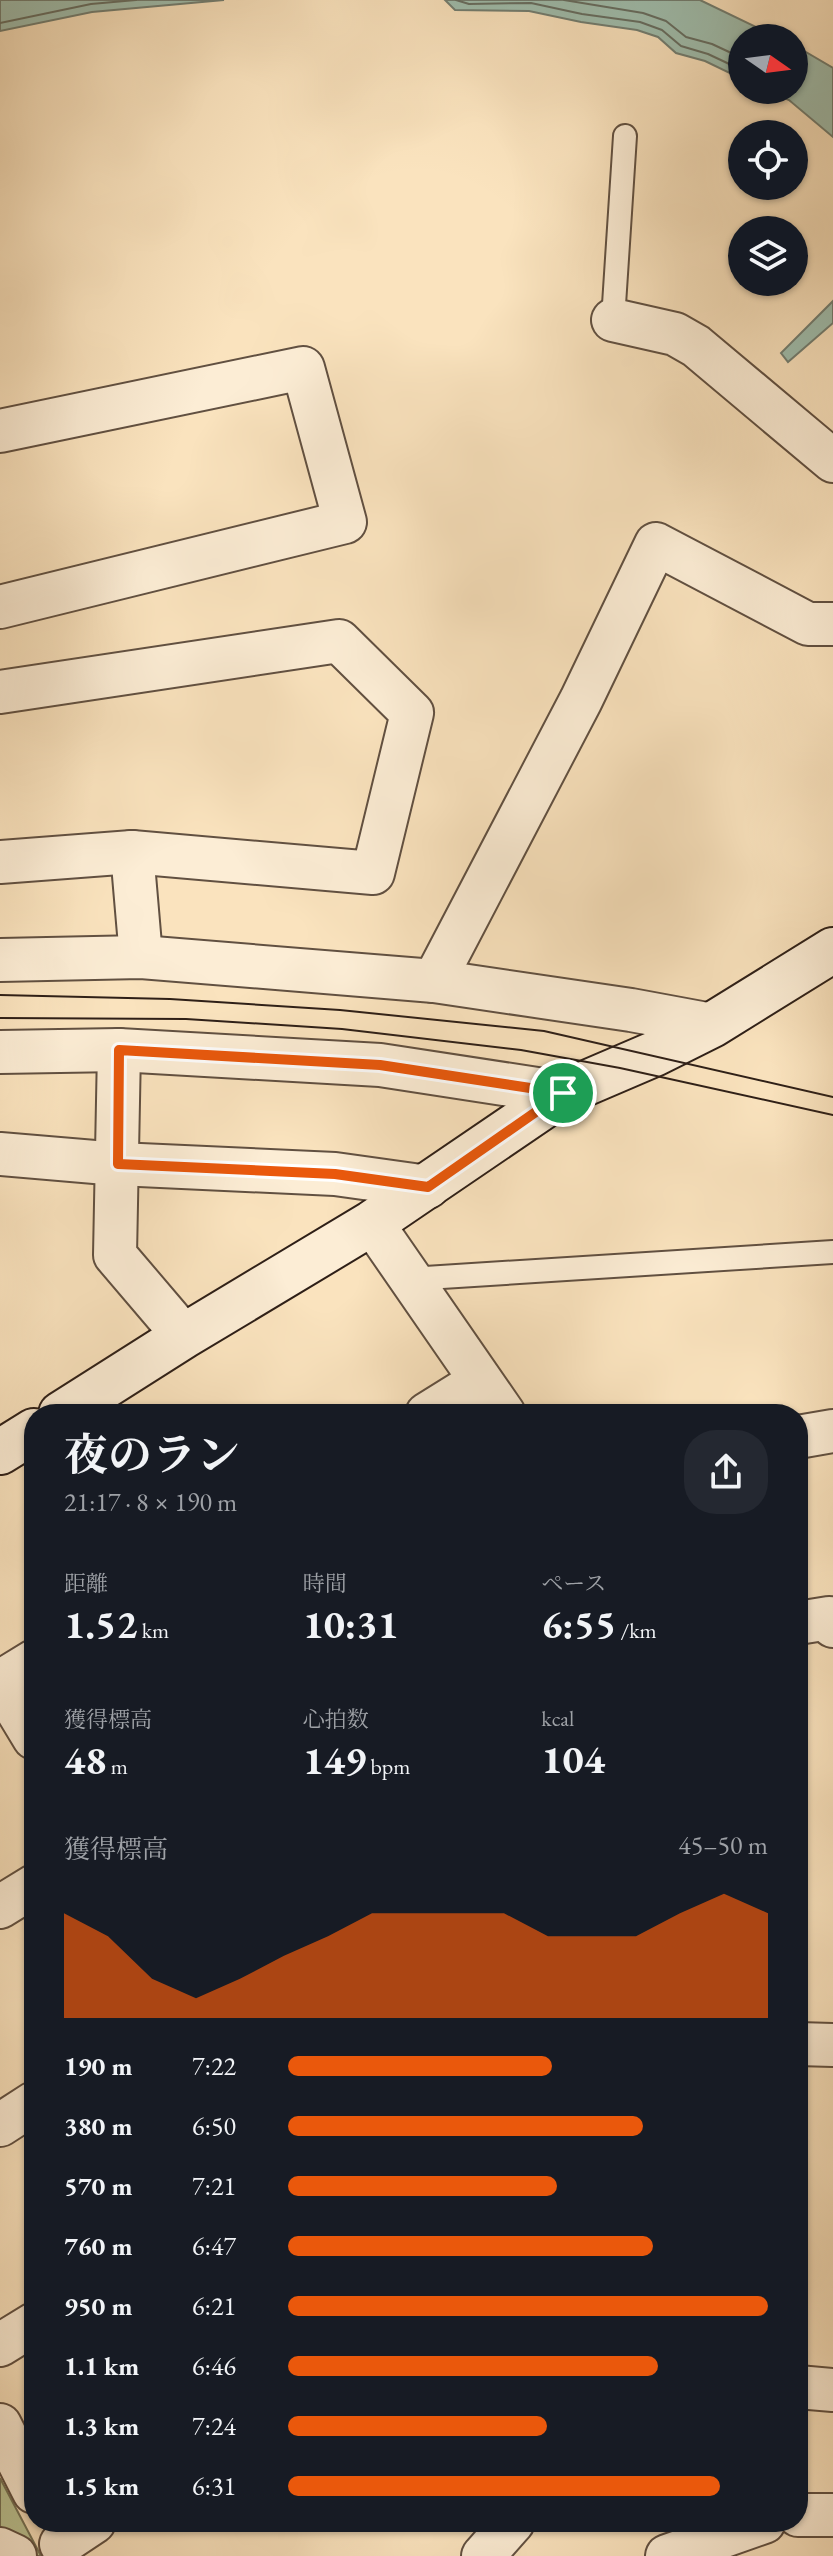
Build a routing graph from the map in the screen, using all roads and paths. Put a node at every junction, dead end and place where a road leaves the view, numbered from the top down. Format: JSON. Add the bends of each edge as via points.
{"nodes":[{"id":1,"x":625,"y":136,"type":"dead end"},
{"id":2,"x":613,"y":320,"type":"joint"},
{"id":3,"x":0,"y":431,"type":"edge"},
{"id":4,"x":833,"y":461,"type":"edge"},
{"id":5,"x":0,"y":607,"type":"edge"},
{"id":6,"x":833,"y":624,"type":"edge"},
{"id":7,"x":0,"y":692,"type":"edge"},
{"id":8,"x":132,"y":852,"type":"junction"},
{"id":9,"x":0,"y":862,"type":"edge"},
{"id":10,"x":833,"y":950,"type":"edge"},
{"id":11,"x":141,"y":957,"type":"junction"},
{"id":12,"x":0,"y":960,"type":"edge"},
{"id":13,"x":434,"y":981,"type":"junction"},
{"id":14,"x":712,"y":1025,"type":"junction"},
{"id":15,"x":119,"y":1050,"type":"junction"},
{"id":16,"x":0,"y":1052,"type":"edge"},
{"id":17,"x":563,"y":1093,"type":"junction"},
{"id":18,"x":0,"y":1154,"type":"edge"},
{"id":19,"x":118,"y":1164,"type":"junction"},
{"id":20,"x":428,"y":1187,"type":"junction"},
{"id":21,"x":372,"y":1223,"type":"junction"},
{"id":22,"x":833,"y":1252,"type":"edge"},
{"id":23,"x":410,"y":1279,"type":"junction"},
{"id":24,"x":184,"y":1336,"type":"junction"},
{"id":25,"x":480,"y":1381,"type":"junction"},
{"id":26,"x":77,"y":1404,"type":"edge"},
{"id":27,"x":443,"y":1404,"type":"edge"},
{"id":28,"x":497,"y":1404,"type":"edge"},
{"id":29,"x":833,"y":1431,"type":"edge"},
{"id":30,"x":808,"y":1435,"type":"edge"},
{"id":31,"x":24,"y":1437,"type":"edge"},
{"id":32,"x":0,"y":1452,"type":"edge"},
{"id":33,"x":24,"y":1667,"type":"edge"},
{"id":34,"x":0,"y":1682,"type":"edge"},
{"id":35,"x":24,"y":1722,"type":"edge"},
{"id":36,"x":24,"y":1892,"type":"edge"},
{"id":37,"x":0,"y":1907,"type":"edge"},
{"id":38,"x":808,"y":2044,"type":"edge"},
{"id":39,"x":833,"y":2045,"type":"edge"},
{"id":40,"x":24,"y":2109,"type":"edge"},
{"id":41,"x":0,"y":2125,"type":"edge"},
{"id":42,"x":24,"y":2330,"type":"edge"},
{"id":43,"x":0,"y":2345,"type":"edge"},
{"id":44,"x":808,"y":2388,"type":"edge"},
{"id":45,"x":833,"y":2390,"type":"edge"},
{"id":46,"x":0,"y":2425,"type":"edge"},
{"id":47,"x":24,"y":2472,"type":"edge"},
{"id":48,"x":808,"y":2515,"type":"edge"},
{"id":49,"x":833,"y":2515,"type":"edge"},
{"id":50,"x":674,"y":2532,"type":"edge"},
{"id":51,"x":735,"y":2532,"type":"edge"},
{"id":52,"x":0,"y":2549,"type":"edge"},
{"id":53,"x":15,"y":2556,"type":"edge"},
{"id":54,"x":659,"y":2556,"type":"edge"},
{"id":55,"x":667,"y":2556,"type":"edge"}],
"edges":[{"from":1,"to":2,"type":"lane"},
{"from":2,"to":4,"type":"street","via":[[675,334],[696,346]]},
{"from":3,"to":5,"type":"street","via":[[303,368],[345,522]]},
{"from":6,"to":13,"type":"street","via":[[808,624],[656,544]]},
{"from":7,"to":8,"type":"street","via":[[339,641],[412,713],[373,873]]},
{"from":8,"to":9,"type":"street"},
{"from":8,"to":11,"type":"street"},
{"from":10,"to":14,"type":"street"},
{"from":11,"to":12,"type":"street"},
{"from":11,"to":13,"type":"street"},
{"from":13,"to":14,"type":"street"},
{"from":14,"to":17,"type":"street"},
{"from":15,"to":16,"type":"street"},
{"from":15,"to":17,"type":"street","via":[[380,1065]]},
{"from":15,"to":19,"type":"street"},
{"from":17,"to":20,"type":"street"},
{"from":18,"to":19,"type":"street"},
{"from":19,"to":20,"type":"street","via":[[335,1174]]},
{"from":19,"to":24,"type":"street","via":[[115,1255]]},
{"from":20,"to":21,"type":"street"},
{"from":21,"to":23,"type":"street"},
{"from":21,"to":24,"type":"street"},
{"from":22,"to":23,"type":"lane"},
{"from":23,"to":25,"type":"street"},
{"from":24,"to":26,"type":"street"},
{"from":25,"to":27,"type":"street"},
{"from":25,"to":28,"type":"street"},
{"from":29,"to":30,"type":"street"},
{"from":31,"to":32,"type":"street"},
{"from":33,"to":34,"type":"street"},
{"from":34,"to":35,"type":"street"},
{"from":36,"to":37,"type":"street"},
{"from":38,"to":39,"type":"street"},
{"from":40,"to":41,"type":"street"},
{"from":42,"to":43,"type":"street"},
{"from":44,"to":45,"type":"street"},
{"from":46,"to":47,"type":"street"},
{"from":48,"to":49,"type":"street"},
{"from":50,"to":54,"type":"street"},
{"from":51,"to":55,"type":"street"},
{"from":52,"to":53,"type":"street"}]}
